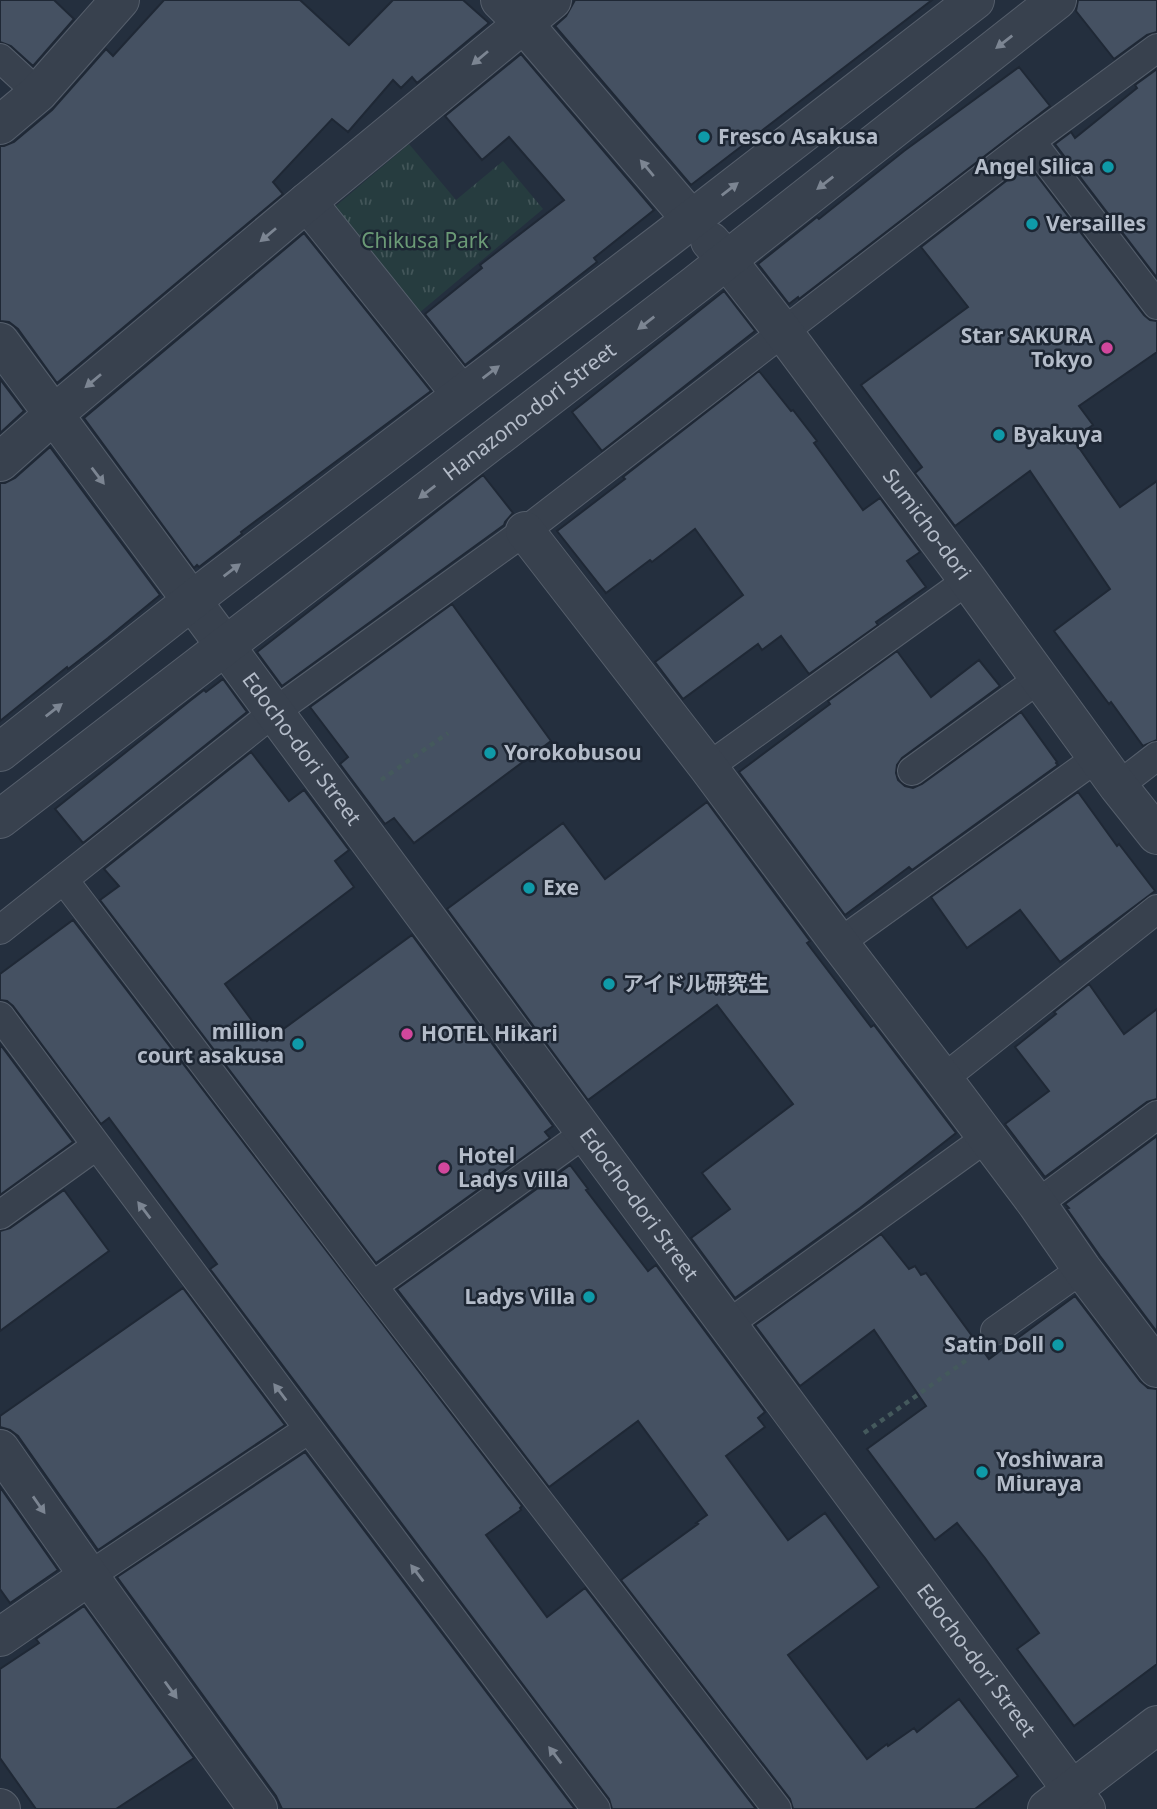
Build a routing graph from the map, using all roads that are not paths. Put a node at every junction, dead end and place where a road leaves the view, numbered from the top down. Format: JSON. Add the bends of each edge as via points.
{"nodes":[{"id":1,"x":120,"y":0,"type":"edge"},
{"id":2,"x":1057,"y":0,"type":"edge"},
{"id":3,"x":972,"y":1,"type":"edge"},
{"id":4,"x":525,"y":8,"type":"edge"},
{"id":5,"x":1157,"y":48,"type":"edge"},
{"id":6,"x":0,"y":58,"type":"edge"},
{"id":7,"x":38,"y":93,"type":"junction"},
{"id":8,"x":0,"y":125,"type":"edge"},
{"id":9,"x":1031,"y":141,"type":"junction"},
{"id":10,"x":307,"y":202,"type":"junction"},
{"id":11,"x":691,"y":219,"type":"junction"},
{"id":12,"x":727,"y":260,"type":"junction"},
{"id":13,"x":1157,"y":305,"type":"edge"},
{"id":14,"x":783,"y":333,"type":"junction"},
{"id":15,"x":0,"y":342,"type":"edge"},
{"id":16,"x":461,"y":394,"type":"junction"},
{"id":17,"x":53,"y":415,"type":"junction"},
{"id":18,"x":0,"y":462,"type":"edge"},
{"id":19,"x":525,"y":531,"type":"junction"},
{"id":20,"x":968,"y":580,"type":"junction"},
{"id":21,"x":192,"y":601,"type":"junction"},
{"id":22,"x":225,"y":647,"type":"junction"},
{"id":23,"x":1040,"y":678,"type":"junction"},
{"id":24,"x":273,"y":713,"type":"junction"},
{"id":25,"x":0,"y":752,"type":"edge"},
{"id":26,"x":1157,"y":756,"type":"edge"},
{"id":27,"x":708,"y":767,"type":"junction"},
{"id":28,"x":912,"y":771,"type":"dead end"},
{"id":29,"x":1108,"y":771,"type":"junction"},
{"id":30,"x":0,"y":819,"type":"edge"},
{"id":31,"x":1157,"y":835,"type":"edge"},
{"id":32,"x":64,"y":880,"type":"junction"},
{"id":33,"x":1157,"y":909,"type":"edge"},
{"id":34,"x":0,"y":930,"type":"edge"},
{"id":35,"x":839,"y":943,"type":"junction"},
{"id":36,"x":0,"y":1016,"type":"edge"},
{"id":37,"x":943,"y":1079,"type":"junction"},
{"id":38,"x":1157,"y":1115,"type":"edge"},
{"id":39,"x":585,"y":1133,"type":"junction"},
{"id":40,"x":986,"y":1138,"type":"junction"},
{"id":41,"x":96,"y":1146,"type":"junction"},
{"id":42,"x":1037,"y":1204,"type":"junction"},
{"id":43,"x":0,"y":1215,"type":"edge"},
{"id":44,"x":1082,"y":1269,"type":"junction"},
{"id":45,"x":373,"y":1286,"type":"junction"},
{"id":46,"x":727,"y":1325,"type":"junction"},
{"id":47,"x":995,"y":1331,"type":"road end"},
{"id":48,"x":1157,"y":1368,"type":"edge"},
{"id":49,"x":309,"y":1429,"type":"junction"},
{"id":50,"x":0,"y":1449,"type":"edge"},
{"id":51,"x":89,"y":1576,"type":"junction"},
{"id":52,"x":0,"y":1637,"type":"edge"},
{"id":53,"x":1157,"y":1725,"type":"edge"},
{"id":54,"x":1068,"y":1803,"type":"edge"},
{"id":55,"x":258,"y":1809,"type":"edge"},
{"id":56,"x":596,"y":1809,"type":"edge"},
{"id":57,"x":777,"y":1809,"type":"edge"}],
"edges":[{"from":1,"to":7,"type":"street"},
{"from":2,"to":12,"type":"street","name":"Hanazono-dori Street","one_way":true},
{"from":11,"to":3,"type":"street","one_way":true},
{"from":4,"to":10,"type":"street","one_way":true},
{"from":11,"to":4,"type":"street","name":"Sumicho-dori","one_way":true},
{"from":5,"to":9,"type":"lane"},
{"from":6,"to":7,"type":"lane"},
{"from":7,"to":8,"type":"street"},
{"from":9,"to":13,"type":"lane"},
{"from":9,"to":14,"type":"lane"},
{"from":10,"to":16,"type":"street"},
{"from":10,"to":17,"type":"street","one_way":true},
{"from":11,"to":12,"type":"street","name":"Sumicho-dori"},
{"from":16,"to":11,"type":"street","one_way":true},
{"from":12,"to":14,"type":"street","name":"Sumicho-dori"},
{"from":12,"to":22,"type":"street","name":"Hanazono-dori Street","one_way":true},
{"from":14,"to":19,"type":"lane"},
{"from":14,"to":20,"type":"street","name":"Sumicho-dori"},
{"from":15,"to":17,"type":"street","name":"Edocho-dori Street"},
{"from":21,"to":16,"type":"street","one_way":true},
{"from":17,"to":18,"type":"street"},
{"from":17,"to":21,"type":"street","name":"Edocho-dori Street","one_way":true},
{"from":19,"to":24,"type":"lane"},
{"from":19,"to":27,"type":"street"},
{"from":20,"to":23,"type":"street","name":"Sumicho-dori"},
{"from":20,"to":27,"type":"lane"},
{"from":21,"to":22,"type":"street","name":"Edocho-dori Street"},
{"from":25,"to":21,"type":"street","one_way":true},
{"from":22,"to":24,"type":"street","name":"Edocho-dori Street"},
{"from":22,"to":30,"type":"street","name":"Hanazono-dori Street"},
{"from":23,"to":28,"type":"lane"},
{"from":23,"to":29,"type":"street","name":"Sumicho-dori"},
{"from":24,"to":32,"type":"lane"},
{"from":24,"to":39,"type":"street","name":"Edocho-dori Street"},
{"from":26,"to":29,"type":"lane"},
{"from":27,"to":35,"type":"street"},
{"from":29,"to":31,"type":"street","name":"Sumicho-dori"},
{"from":29,"to":35,"type":"lane"},
{"from":32,"to":34,"type":"lane"},
{"from":32,"to":45,"type":"lane"},
{"from":33,"to":37,"type":"lane"},
{"from":35,"to":37,"type":"street"},
{"from":36,"to":41,"type":"lane"},
{"from":37,"to":40,"type":"street"},
{"from":38,"to":42,"type":"lane"},
{"from":39,"to":45,"type":"lane"},
{"from":39,"to":46,"type":"street","name":"Edocho-dori Street"},
{"from":40,"to":42,"type":"street"},
{"from":40,"to":46,"type":"lane"},
{"from":41,"to":43,"type":"lane"},
{"from":49,"to":41,"type":"lane","one_way":true},
{"from":42,"to":44,"type":"street"},
{"from":44,"to":47,"type":"lane"},
{"from":44,"to":48,"type":"street"},
{"from":45,"to":57,"type":"lane"},
{"from":46,"to":54,"type":"street","name":"Edocho-dori Street","via":[[827,1458]]},
{"from":49,"to":51,"type":"lane"},
{"from":56,"to":49,"type":"lane","one_way":true},
{"from":50,"to":51,"type":"street","one_way":true},
{"from":51,"to":52,"type":"street"},
{"from":51,"to":55,"type":"street","one_way":true},
{"from":53,"to":54,"type":"street"}]}
